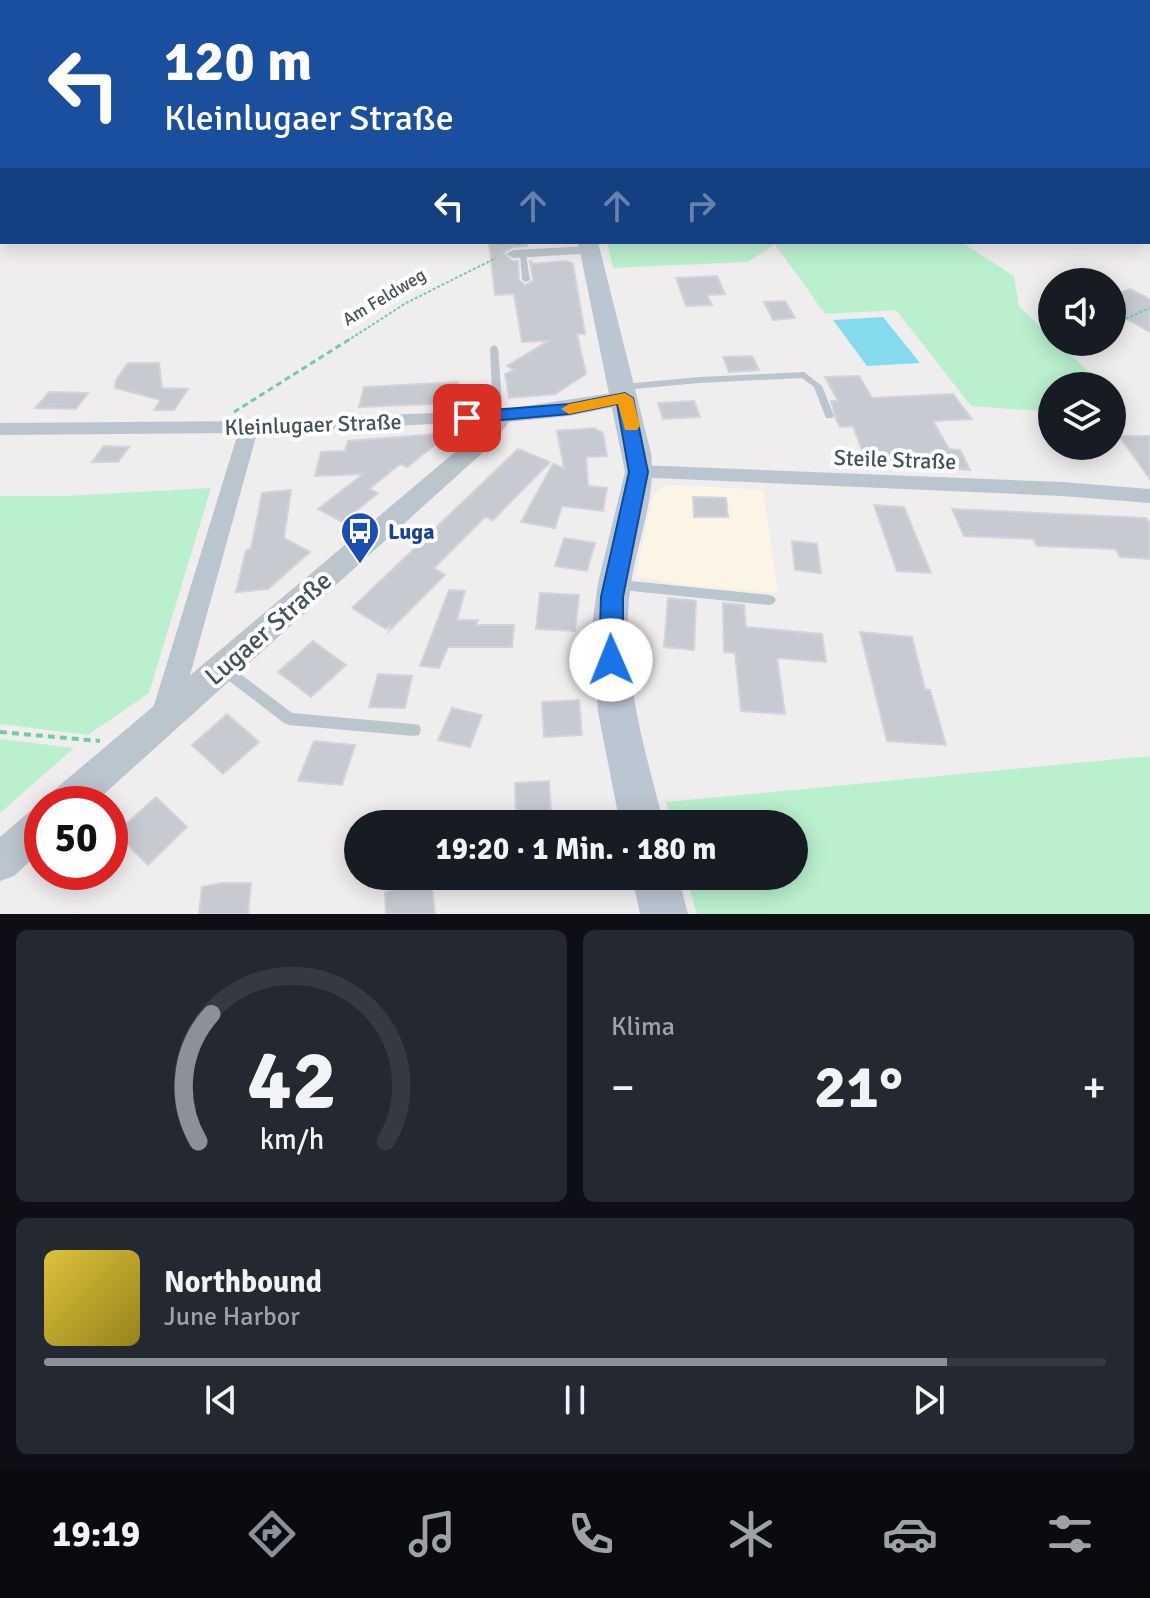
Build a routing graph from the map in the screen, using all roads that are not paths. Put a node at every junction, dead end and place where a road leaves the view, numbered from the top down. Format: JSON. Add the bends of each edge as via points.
{"nodes":[{"id":1,"x":589,"y":246,"type":"edge"},
{"id":2,"x":518,"y":254,"type":"joint"},
{"id":3,"x":526,"y":280,"type":"dead end"},
{"id":4,"x":494,"y":348,"type":"dead end"},
{"id":5,"x":623,"y":393,"type":"junction"},
{"id":6,"x":500,"y":416,"type":"junction"},
{"id":7,"x":829,"y":416,"type":"dead end"},
{"id":8,"x":249,"y":427,"type":"junction"},
{"id":9,"x":0,"y":429,"type":"edge"},
{"id":10,"x":639,"y":472,"type":"junction"},
{"id":11,"x":1150,"y":496,"type":"edge"},
{"id":12,"x":615,"y":585,"type":"junction"},
{"id":13,"x":770,"y":600,"type":"dead end"},
{"id":14,"x":222,"y":667,"type":"junction"},
{"id":15,"x":165,"y":717,"type":"junction"},
{"id":16,"x":414,"y":730,"type":"dead end"},
{"id":17,"x":87,"y":786,"type":"edge"},
{"id":18,"x":639,"y":810,"type":"edge"},
{"id":19,"x":24,"y":841,"type":"edge"},
{"id":20,"x":0,"y":862,"type":"edge"},
{"id":21,"x":658,"y":890,"type":"edge"},
{"id":22,"x":664,"y":914,"type":"edge"}],
"edges":[{"from":1,"to":2,"type":"street"},
{"from":1,"to":5,"type":"main road"},
{"from":2,"to":3,"type":"lane"},
{"from":4,"to":6,"type":"lane"},
{"from":5,"to":6,"type":"street","name":"Kleinlugaer Straße","via":[[569,409]]},
{"from":5,"to":7,"type":"lane","via":[[699,380],[804,375],[818,386]]},
{"from":5,"to":10,"type":"main road"},
{"from":6,"to":8,"type":"street","name":"Kleinlugaer Straße"},
{"from":6,"to":14,"type":"street","name":"Lugaer Straße","via":[[482,441]]},
{"from":8,"to":9,"type":"street","name":"Kleinlugaer Straße"},
{"from":8,"to":15,"type":"street"},
{"from":10,"to":11,"type":"street","name":"Steile Straße"},
{"from":10,"to":12,"type":"main road"},
{"from":12,"to":13,"type":"lane"},
{"from":12,"to":18,"type":"main road","via":[[609,637],[612,684]]},
{"from":14,"to":15,"type":"street","name":"Lugaer Straße"},
{"from":14,"to":16,"type":"lane","via":[[289,719]]},
{"from":15,"to":17,"type":"street","name":"Lugaer Straße"},
{"from":19,"to":20,"type":"street"},
{"from":21,"to":22,"type":"main road"}]}
